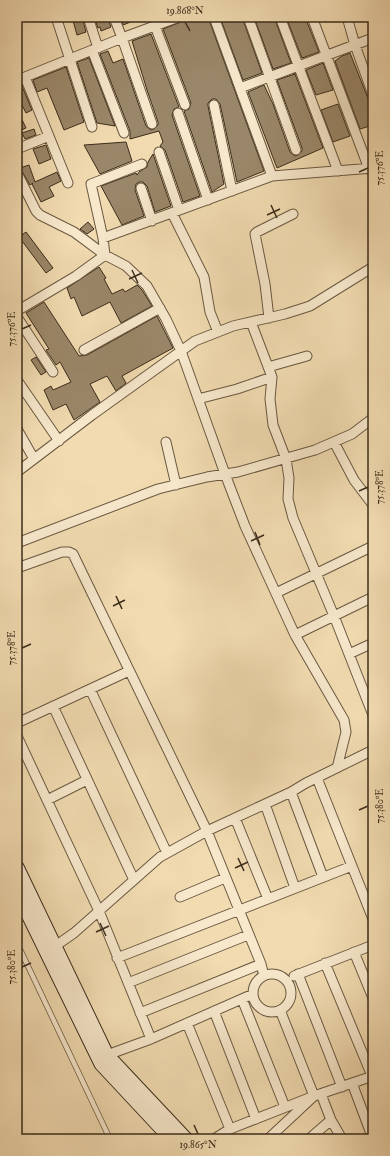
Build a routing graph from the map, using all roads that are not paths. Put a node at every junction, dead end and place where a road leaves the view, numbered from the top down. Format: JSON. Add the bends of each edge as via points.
{"nodes":[{"id":1,"x":56,"y":17,"type":"edge"},
{"id":2,"x":88,"y":17,"type":"edge"},
{"id":3,"x":114,"y":17,"type":"edge"},
{"id":4,"x":179,"y":17,"type":"edge"},
{"id":5,"x":214,"y":17,"type":"edge"},
{"id":6,"x":248,"y":17,"type":"edge"},
{"id":7,"x":280,"y":17,"type":"edge"},
{"id":8,"x":312,"y":17,"type":"edge"},
{"id":9,"x":347,"y":17,"type":"edge"},
{"id":10,"x":155,"y":26,"type":"junction"},
{"id":11,"x":122,"y":38,"type":"junction"},
{"id":12,"x":373,"y":38,"type":"edge"},
{"id":13,"x":355,"y":45,"type":"junction"},
{"id":14,"x":95,"y":49,"type":"junction"},
{"id":15,"x":326,"y":56,"type":"junction"},
{"id":16,"x":69,"y":59,"type":"junction"},
{"id":17,"x":299,"y":66,"type":"junction"},
{"id":18,"x":269,"y":77,"type":"junction"},
{"id":19,"x":21,"y":79,"type":"edge"},
{"id":20,"x":240,"y":88,"type":"junction"},
{"id":21,"x":373,"y":95,"type":"edge"},
{"id":22,"x":185,"y":105,"type":"dead end"},
{"id":23,"x":214,"y":106,"type":"dead end"},
{"id":24,"x":178,"y":113,"type":"dead end"},
{"id":25,"x":152,"y":124,"type":"dead end"},
{"id":26,"x":92,"y":127,"type":"dead end"},
{"id":27,"x":124,"y":133,"type":"dead end"},
{"id":28,"x":49,"y":136,"type":"junction"},
{"id":29,"x":17,"y":149,"type":"edge"},
{"id":30,"x":296,"y":150,"type":"dead end"},
{"id":31,"x":159,"y":152,"type":"dead end"},
{"id":32,"x":142,"y":164,"type":"dead end"},
{"id":33,"x":371,"y":168,"type":"edge"},
{"id":34,"x":338,"y":171,"type":"junction"},
{"id":35,"x":17,"y":173,"type":"edge"},
{"id":36,"x":272,"y":176,"type":"junction"},
{"id":37,"x":68,"y":183,"type":"dead end"},
{"id":38,"x":141,"y":188,"type":"dead end"},
{"id":39,"x":26,"y":191,"type":"junction"},
{"id":40,"x":232,"y":191,"type":"junction"},
{"id":41,"x":17,"y":195,"type":"edge"},
{"id":42,"x":208,"y":200,"type":"junction"},
{"id":43,"x":176,"y":212,"type":"junction"},
{"id":44,"x":293,"y":214,"type":"dead end"},
{"id":45,"x":152,"y":221,"type":"junction"},
{"id":46,"x":103,"y":238,"type":"junction"},
{"id":47,"x":105,"y":255,"type":"junction"},
{"id":48,"x":373,"y":267,"type":"edge"},
{"id":49,"x":160,"y":308,"type":"junction"},
{"id":50,"x":17,"y":311,"type":"edge"},
{"id":51,"x":17,"y":317,"type":"edge"},
{"id":52,"x":269,"y":318,"type":"junction"},
{"id":53,"x":251,"y":322,"type":"junction"},
{"id":54,"x":218,"y":332,"type":"junction"},
{"id":55,"x":84,"y":350,"type":"dead end"},
{"id":56,"x":181,"y":351,"type":"junction"},
{"id":57,"x":308,"y":356,"type":"dead end"},
{"id":58,"x":268,"y":367,"type":"junction"},
{"id":59,"x":53,"y":372,"type":"dead end"},
{"id":60,"x":272,"y":377,"type":"junction"},
{"id":61,"x":17,"y":380,"type":"edge"},
{"id":62,"x":198,"y":399,"type":"junction"},
{"id":63,"x":373,"y":418,"type":"edge"},
{"id":64,"x":17,"y":429,"type":"edge"},
{"id":65,"x":59,"y":441,"type":"junction"},
{"id":66,"x":166,"y":442,"type":"dead end"},
{"id":67,"x":334,"y":442,"type":"junction"},
{"id":68,"x":286,"y":459,"type":"junction"},
{"id":69,"x":34,"y":460,"type":"junction"},
{"id":70,"x":17,"y":472,"type":"edge"},
{"id":71,"x":225,"y":474,"type":"junction"},
{"id":72,"x":176,"y":485,"type":"junction"},
{"id":73,"x":373,"y":505,"type":"edge"},
{"id":74,"x":17,"y":542,"type":"edge"},
{"id":75,"x":373,"y":546,"type":"edge"},
{"id":76,"x":17,"y":568,"type":"edge"},
{"id":77,"x":316,"y":573,"type":"junction"},
{"id":78,"x":276,"y":593,"type":"junction"},
{"id":79,"x":373,"y":597,"type":"edge"},
{"id":80,"x":334,"y":616,"type":"junction"},
{"id":81,"x":295,"y":635,"type":"junction"},
{"id":82,"x":373,"y":643,"type":"edge"},
{"id":83,"x":349,"y":654,"type":"junction"},
{"id":84,"x":129,"y":671,"type":"junction"},
{"id":85,"x":90,"y":689,"type":"junction"},
{"id":86,"x":369,"y":693,"type":"edge"},
{"id":87,"x":53,"y":706,"type":"junction"},
{"id":88,"x":373,"y":715,"type":"edge"},
{"id":89,"x":17,"y":723,"type":"edge"},
{"id":90,"x":17,"y":736,"type":"edge"},
{"id":91,"x":373,"y":752,"type":"edge"},
{"id":92,"x":337,"y":768,"type":"junction"},
{"id":93,"x":317,"y":778,"type":"junction"},
{"id":94,"x":87,"y":780,"type":"junction"},
{"id":95,"x":291,"y":792,"type":"junction"},
{"id":96,"x":47,"y":800,"type":"junction"},
{"id":97,"x":265,"y":804,"type":"junction"},
{"id":98,"x":235,"y":818,"type":"junction"},
{"id":99,"x":207,"y":831,"type":"junction"},
{"id":100,"x":167,"y":853,"type":"junction"},
{"id":101,"x":352,"y":866,"type":"junction"},
{"id":102,"x":17,"y":867,"type":"edge"},
{"id":103,"x":324,"y":877,"type":"junction"},
{"id":104,"x":225,"y":878,"type":"junction"},
{"id":105,"x":134,"y":880,"type":"junction"},
{"id":106,"x":295,"y":888,"type":"junction"},
{"id":107,"x":17,"y":892,"type":"edge"},
{"id":108,"x":180,"y":897,"type":"dead end"},
{"id":109,"x":268,"y":899,"type":"junction"},
{"id":110,"x":238,"y":910,"type":"junction"},
{"id":111,"x":99,"y":911,"type":"junction"},
{"id":112,"x":373,"y":920,"type":"edge"},
{"id":113,"x":248,"y":935,"type":"junction"},
{"id":114,"x":17,"y":943,"type":"edge"},
{"id":115,"x":373,"y":945,"type":"edge"},
{"id":116,"x":51,"y":949,"type":"junction"},
{"id":117,"x":354,"y":952,"type":"junction"},
{"id":118,"x":118,"y":958,"type":"junction"},
{"id":119,"x":261,"y":964,"type":"junction"},
{"id":120,"x":325,"y":964,"type":"junction"},
{"id":121,"x":298,"y":974,"type":"junction"},
{"id":122,"x":264,"y":976,"type":"junction"},
{"id":123,"x":285,"y":979,"type":"junction"},
{"id":124,"x":128,"y":983,"type":"junction"},
{"id":125,"x":253,"y":994,"type":"junction"},
{"id":126,"x":373,"y":998,"type":"edge"},
{"id":127,"x":242,"y":999,"type":"junction"},
{"id":128,"x":280,"y":1010,"type":"junction"},
{"id":129,"x":214,"y":1011,"type":"junction"},
{"id":130,"x":140,"y":1013,"type":"junction"},
{"id":131,"x":187,"y":1023,"type":"junction"},
{"id":132,"x":151,"y":1039,"type":"junction"},
{"id":133,"x":107,"y":1055,"type":"junction"},
{"id":134,"x":372,"y":1076,"type":"edge"},
{"id":135,"x":352,"y":1083,"type":"junction"},
{"id":136,"x":342,"y":1087,"type":"junction"},
{"id":137,"x":318,"y":1095,"type":"junction"},
{"id":138,"x":286,"y":1107,"type":"junction"},
{"id":139,"x":256,"y":1119,"type":"junction"},
{"id":140,"x":331,"y":1120,"type":"junction"},
{"id":141,"x":230,"y":1129,"type":"junction"},
{"id":142,"x":110,"y":1139,"type":"edge"},
{"id":143,"x":171,"y":1139,"type":"edge"},
{"id":144,"x":186,"y":1139,"type":"edge"},
{"id":145,"x":214,"y":1139,"type":"edge"},
{"id":146,"x":268,"y":1139,"type":"edge"},
{"id":147,"x":310,"y":1139,"type":"edge"},
{"id":148,"x":342,"y":1139,"type":"edge"},
{"id":149,"x":373,"y":1139,"type":"edge"}],
"edges":[{"from":1,"to":16,"type":"street"},
{"from":2,"to":14,"type":"street"},
{"from":3,"to":11,"type":"street"},
{"from":4,"to":10,"type":"street"},
{"from":5,"to":20,"type":"street"},
{"from":6,"to":18,"type":"street"},
{"from":7,"to":17,"type":"street"},
{"from":8,"to":15,"type":"street"},
{"from":9,"to":13,"type":"street"},
{"from":10,"to":11,"type":"street"},
{"from":10,"to":22,"type":"street"},
{"from":11,"to":14,"type":"street"},
{"from":11,"to":25,"type":"street"},
{"from":12,"to":13,"type":"street"},
{"from":13,"to":15,"type":"street"},
{"from":13,"to":21,"type":"street"},
{"from":14,"to":16,"type":"street"},
{"from":14,"to":27,"type":"street"},
{"from":15,"to":17,"type":"street"},
{"from":15,"to":33,"type":"street"},
{"from":16,"to":19,"type":"street"},
{"from":16,"to":26,"type":"street"},
{"from":17,"to":18,"type":"street"},
{"from":17,"to":34,"type":"street"},
{"from":18,"to":20,"type":"street"},
{"from":18,"to":30,"type":"street"},
{"from":19,"to":28,"type":"street"},
{"from":20,"to":36,"type":"street"},
{"from":23,"to":40,"type":"street"},
{"from":24,"to":42,"type":"street"},
{"from":28,"to":29,"type":"street"},
{"from":28,"to":37,"type":"street"},
{"from":31,"to":43,"type":"street"},
{"from":32,"to":46,"type":"street","via":[[91,184]]},
{"from":33,"to":34,"type":"street"},
{"from":34,"to":36,"type":"street"},
{"from":35,"to":39,"type":"street"},
{"from":36,"to":40,"type":"street"},
{"from":38,"to":45,"type":"street"},
{"from":39,"to":41,"type":"street"},
{"from":39,"to":47,"type":"street","via":[[36,211],[74,232]]},
{"from":40,"to":42,"type":"street"},
{"from":42,"to":43,"type":"street"},
{"from":43,"to":45,"type":"street"},
{"from":43,"to":54,"type":"street","via":[[204,277],[210,312]]},
{"from":44,"to":52,"type":"street","via":[[256,234]]},
{"from":45,"to":46,"type":"street"},
{"from":46,"to":47,"type":"street"},
{"from":47,"to":49,"type":"street","via":[[126,266],[147,286]]},
{"from":47,"to":50,"type":"street","via":[[76,276]]},
{"from":48,"to":52,"type":"street","via":[[310,306]]},
{"from":49,"to":55,"type":"street"},
{"from":49,"to":56,"type":"street"},
{"from":51,"to":59,"type":"street"},
{"from":52,"to":53,"type":"street"},
{"from":53,"to":54,"type":"street"},
{"from":53,"to":58,"type":"street"},
{"from":54,"to":56,"type":"street","via":[[195,341]]},
{"from":56,"to":62,"type":"street"},
{"from":56,"to":65,"type":"street"},
{"from":57,"to":58,"type":"street"},
{"from":58,"to":60,"type":"street"},
{"from":60,"to":62,"type":"street"},
{"from":60,"to":68,"type":"street","via":[[270,399],[273,425]]},
{"from":61,"to":65,"type":"street"},
{"from":62,"to":71,"type":"street"},
{"from":63,"to":67,"type":"street","via":[[352,434]]},
{"from":64,"to":69,"type":"street"},
{"from":65,"to":69,"type":"street"},
{"from":66,"to":72,"type":"street"},
{"from":67,"to":68,"type":"street"},
{"from":67,"to":73,"type":"street","via":[[354,480]]},
{"from":68,"to":71,"type":"street"},
{"from":68,"to":77,"type":"street","via":[[289,478],[288,499],[293,518]]},
{"from":69,"to":70,"type":"street"},
{"from":71,"to":72,"type":"street"},
{"from":71,"to":78,"type":"street","via":[[245,526]]},
{"from":72,"to":74,"type":"street","via":[[158,489]]},
{"from":75,"to":77,"type":"street"},
{"from":76,"to":84,"type":"street","via":[[62,552],[73,554]]},
{"from":77,"to":78,"type":"street"},
{"from":77,"to":80,"type":"street"},
{"from":78,"to":81,"type":"street"},
{"from":79,"to":80,"type":"street"},
{"from":80,"to":81,"type":"street"},
{"from":80,"to":83,"type":"street"},
{"from":81,"to":92,"type":"street","via":[[344,720],[346,732]]},
{"from":82,"to":83,"type":"street"},
{"from":83,"to":86,"type":"street"},
{"from":84,"to":85,"type":"street"},
{"from":84,"to":99,"type":"street"},
{"from":85,"to":87,"type":"street"},
{"from":85,"to":100,"type":"street"},
{"from":86,"to":88,"type":"street"},
{"from":87,"to":89,"type":"street"},
{"from":87,"to":94,"type":"street"},
{"from":90,"to":96,"type":"street"},
{"from":91,"to":92,"type":"street"},
{"from":92,"to":93,"type":"street"},
{"from":93,"to":95,"type":"street"},
{"from":93,"to":101,"type":"street"},
{"from":94,"to":96,"type":"street"},
{"from":94,"to":105,"type":"street"},
{"from":95,"to":97,"type":"street"},
{"from":95,"to":103,"type":"street"},
{"from":96,"to":111,"type":"street"},
{"from":97,"to":98,"type":"street"},
{"from":97,"to":106,"type":"street"},
{"from":98,"to":99,"type":"street"},
{"from":98,"to":109,"type":"street"},
{"from":99,"to":100,"type":"street"},
{"from":99,"to":104,"type":"street"},
{"from":100,"to":105,"type":"street","via":[[160,856]]},
{"from":101,"to":103,"type":"street"},
{"from":101,"to":112,"type":"street"},
{"from":102,"to":116,"type":"street"},
{"from":103,"to":106,"type":"street"},
{"from":104,"to":108,"type":"street"},
{"from":104,"to":110,"type":"street"},
{"from":105,"to":111,"type":"street"},
{"from":106,"to":109,"type":"street"},
{"from":107,"to":116,"type":"street"},
{"from":109,"to":110,"type":"street"},
{"from":110,"to":113,"type":"street"},
{"from":110,"to":118,"type":"street"},
{"from":111,"to":116,"type":"street"},
{"from":111,"to":118,"type":"street"},
{"from":113,"to":119,"type":"street"},
{"from":113,"to":124,"type":"street"},
{"from":114,"to":142,"type":"lane"},
{"from":115,"to":117,"type":"street"},
{"from":116,"to":133,"type":"street"},
{"from":116,"to":143,"type":"street","via":[[101,1064]]},
{"from":117,"to":120,"type":"street"},
{"from":117,"to":126,"type":"street"},
{"from":118,"to":124,"type":"street"},
{"from":119,"to":122,"type":"street"},
{"from":119,"to":130,"type":"street"},
{"from":120,"to":121,"type":"street"},
{"from":120,"to":134,"type":"street"},
{"from":121,"to":123,"type":"street"},
{"from":121,"to":136,"type":"street"},
{"from":122,"to":123,"type":"street","via":[[279,975]]},
{"from":122,"to":125,"type":"street","via":[[258,980]]},
{"from":123,"to":128,"type":"street","via":[[291,992],[290,1000]]},
{"from":124,"to":130,"type":"street"},
{"from":125,"to":127,"type":"street"},
{"from":125,"to":128,"type":"street","via":[[255,1002],[266,1011]]},
{"from":127,"to":129,"type":"street"},
{"from":127,"to":138,"type":"street"},
{"from":128,"to":137,"type":"street"},
{"from":129,"to":131,"type":"street"},
{"from":129,"to":139,"type":"street"},
{"from":130,"to":132,"type":"street"},
{"from":131,"to":132,"type":"street"},
{"from":131,"to":141,"type":"street"},
{"from":132,"to":133,"type":"street"},
{"from":133,"to":144,"type":"street"},
{"from":134,"to":135,"type":"street"},
{"from":135,"to":136,"type":"street"},
{"from":135,"to":149,"type":"street"},
{"from":136,"to":137,"type":"street"},
{"from":137,"to":138,"type":"street"},
{"from":137,"to":140,"type":"street"},
{"from":137,"to":146,"type":"street"},
{"from":138,"to":139,"type":"street"},
{"from":139,"to":141,"type":"street"},
{"from":140,"to":147,"type":"street"},
{"from":140,"to":148,"type":"street"},
{"from":141,"to":145,"type":"street"}]}
